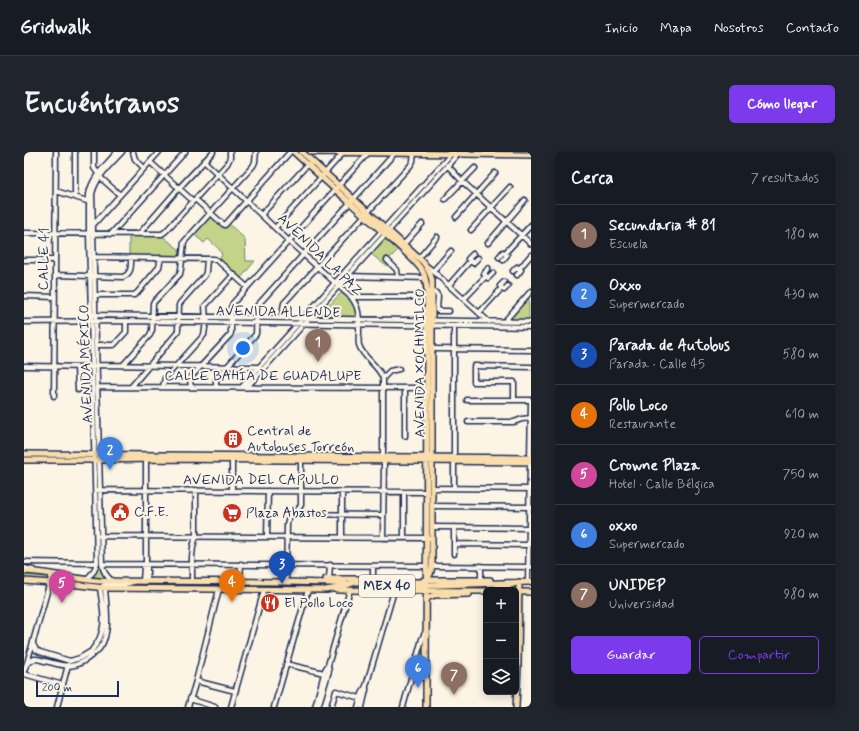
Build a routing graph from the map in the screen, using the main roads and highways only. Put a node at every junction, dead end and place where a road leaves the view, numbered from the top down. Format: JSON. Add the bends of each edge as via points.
{"nodes":[{"id":1,"x":294,"y":152,"type":"edge"},
{"id":2,"x":302,"y":152,"type":"edge"},
{"id":3,"x":311,"y":152,"type":"edge"},
{"id":4,"x":344,"y":152,"type":"edge"},
{"id":5,"x":369,"y":152,"type":"edge"},
{"id":6,"x":414,"y":153,"type":"edge"},
{"id":7,"x":431,"y":153,"type":"edge"},
{"id":8,"x":456,"y":153,"type":"edge"},
{"id":9,"x":531,"y":156,"type":"edge"},
{"id":10,"x":338,"y":187,"type":"junction"},
{"id":11,"x":385,"y":231,"type":"junction"},
{"id":12,"x":430,"y":296,"type":"junction"},
{"id":13,"x":430,"y":323,"type":"junction"},
{"id":14,"x":429,"y":388,"type":"junction"},
{"id":15,"x":24,"y":454,"type":"edge"},
{"id":16,"x":162,"y":455,"type":"junction"},
{"id":17,"x":230,"y":458,"type":"junction"},
{"id":18,"x":328,"y":458,"type":"junction"},
{"id":19,"x":155,"y":459,"type":"junction"},
{"id":20,"x":429,"y":459,"type":"junction"},
{"id":21,"x":24,"y":460,"type":"edge"},
{"id":22,"x":531,"y":460,"type":"edge"},
{"id":23,"x":25,"y":569,"type":"edge"},
{"id":24,"x":44,"y":573,"type":"junction"},
{"id":25,"x":24,"y":574,"type":"edge"},
{"id":26,"x":240,"y":581,"type":"junction"},
{"id":27,"x":373,"y":581,"type":"junction"},
{"id":28,"x":26,"y":582,"type":"edge"},
{"id":29,"x":286,"y":582,"type":"junction"},
{"id":30,"x":519,"y":582,"type":"junction"},
{"id":31,"x":529,"y":582,"type":"edge"},
{"id":32,"x":507,"y":583,"type":"junction"},
{"id":33,"x":347,"y":584,"type":"junction"},
{"id":34,"x":426,"y":586,"type":"junction"},
{"id":35,"x":506,"y":587,"type":"edge"},
{"id":36,"x":518,"y":587,"type":"edge"},
{"id":37,"x":220,"y":589,"type":"junction"},
{"id":38,"x":264,"y":590,"type":"junction"},
{"id":39,"x":325,"y":590,"type":"junction"},
{"id":40,"x":412,"y":591,"type":"junction"},
{"id":41,"x":483,"y":591,"type":"edge"},
{"id":42,"x":483,"y":592,"type":"edge"},
{"id":43,"x":519,"y":592,"type":"edge"},
{"id":44,"x":531,"y":592,"type":"edge"},
{"id":45,"x":426,"y":601,"type":"junction"},
{"id":46,"x":517,"y":623,"type":"edge"},
{"id":47,"x":419,"y":651,"type":"road end"},
{"id":48,"x":426,"y":652,"type":"junction"},
{"id":49,"x":426,"y":707,"type":"edge"},
{"id":50,"x":516,"y":707,"type":"edge"}],
"edges":[{"from":1,"to":10,"type":"main road","name":"AVENIDA XOCHIMILCO","via":[[321,177]]},
{"from":2,"to":10,"type":"main road","name":"AVENIDA XOCHIMILCO"},
{"from":3,"to":4,"type":"main road"},
{"from":4,"to":5,"type":"main road"},
{"from":5,"to":6,"type":"main road"},
{"from":6,"to":7,"type":"main road"},
{"from":7,"to":8,"type":"main road"},
{"from":8,"to":9,"type":"main road"},
{"from":10,"to":11,"type":"main road","name":"AVENIDA XOCHIMILCO"},
{"from":11,"to":12,"type":"main road","name":"AVENIDA XOCHIMILCO","via":[[421,269]]},
{"from":11,"to":12,"type":"main road","name":"AVENIDA XOCHIMILCO","via":[[404,244],[427,267],[432,280]]},
{"from":12,"to":13,"type":"main road","name":"AVENIDA XOCHIMILCO"},
{"from":13,"to":14,"type":"main road","name":"AVENIDA XOCHIMILCO"},
{"from":13,"to":14,"type":"main road","name":"AVENIDA XOCHIMILCO","via":[[432,349]]},
{"from":14,"to":20,"type":"main road","name":"AVENIDA XOCHIMILCO"},
{"from":15,"to":16,"type":"main road"},
{"from":16,"to":17,"type":"main road"},
{"from":16,"to":19,"type":"main road"},
{"from":17,"to":18,"type":"main road"},
{"from":17,"to":18,"type":"main road","via":[[301,461]]},
{"from":17,"to":19,"type":"main road"},
{"from":18,"to":20,"type":"main road"},
{"from":19,"to":21,"type":"main road"},
{"from":20,"to":22,"type":"main road"},
{"from":20,"to":34,"type":"main road","name":"AVENIDA XOCHIMILCO","via":[[426,492]]},
{"from":20,"to":34,"type":"main road","name":"AVENIDA XOCHIMILCO","via":[[432,488],[432,566]]},
{"from":23,"to":24,"type":"main road","number":"MEX 40"},
{"from":24,"to":25,"type":"main road"},
{"from":24,"to":26,"type":"main road","number":"MEX 40","via":[[86,580]]},
{"from":26,"to":29,"type":"main road","number":"MEX 40"},
{"from":26,"to":37,"type":"main road","via":[[224,584]]},
{"from":27,"to":29,"type":"main road","via":[[291,579]]},
{"from":27,"to":33,"type":"main road"},
{"from":27,"to":34,"type":"main road"},
{"from":28,"to":37,"type":"main road","number":"MEX 40","via":[[103,588]]},
{"from":29,"to":33,"type":"main road","number":"MEX 40"},
{"from":29,"to":38,"type":"main road"},
{"from":30,"to":31,"type":"main road","number":"MEX 40"},
{"from":30,"to":32,"type":"main road","number":"MEX 40"},
{"from":30,"to":35,"type":"main road"},
{"from":30,"to":36,"type":"main road"},
{"from":32,"to":34,"type":"main road","number":"MEX 40"},
{"from":32,"to":34,"type":"main road","via":[[481,580]]},
{"from":33,"to":34,"type":"main road","number":"MEX 40"},
{"from":33,"to":39,"type":"main road"},
{"from":34,"to":40,"type":"main road","number":"MEX 40"},
{"from":34,"to":41,"type":"main road","number":"MEX 40","via":[[442,590]]},
{"from":34,"to":45,"type":"main road"},
{"from":37,"to":38,"type":"main road","number":"MEX 40"},
{"from":38,"to":39,"type":"main road","number":"MEX 40"},
{"from":39,"to":40,"type":"main road","number":"MEX 40"},
{"from":40,"to":45,"type":"main road"},
{"from":42,"to":45,"type":"main road","via":[[435,595]]},
{"from":43,"to":44,"type":"main road"},
{"from":45,"to":48,"type":"main road"},
{"from":46,"to":50,"type":"main road"},
{"from":47,"to":48,"type":"main road"},
{"from":48,"to":49,"type":"main road"}]}
